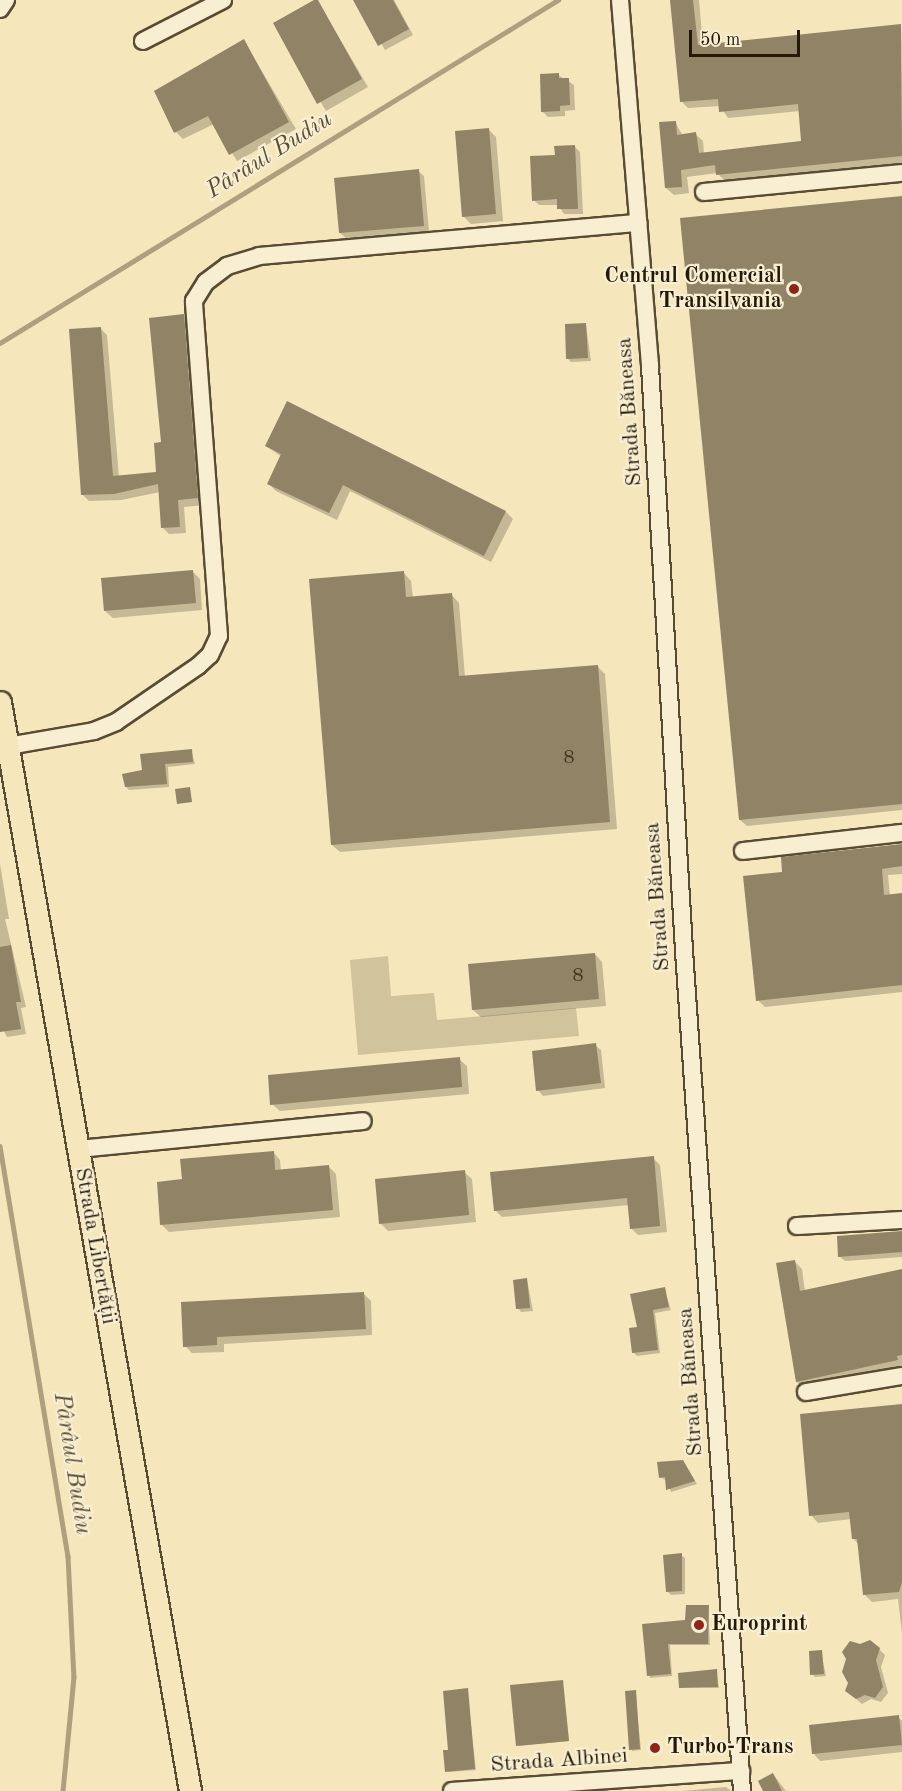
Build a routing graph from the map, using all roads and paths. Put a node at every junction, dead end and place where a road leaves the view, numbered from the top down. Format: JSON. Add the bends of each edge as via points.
{"nodes":[{"id":1,"x":6,"y":0,"type":"edge"},
{"id":2,"x":223,"y":0,"type":"edge"},
{"id":3,"x":620,"y":0,"type":"edge"},
{"id":4,"x":0,"y":9,"type":"edge"},
{"id":5,"x":143,"y":41,"type":"dead end"},
{"id":6,"x":902,"y":173,"type":"edge"},
{"id":7,"x":704,"y":192,"type":"dead end"},
{"id":8,"x":639,"y":223,"type":"junction"},
{"id":9,"x":0,"y":702,"type":"edge"},
{"id":10,"x":8,"y":746,"type":"junction"},
{"id":11,"x":902,"y":833,"type":"edge"},
{"id":12,"x":743,"y":851,"type":"dead end"},
{"id":13,"x":363,"y":1121,"type":"dead end"},
{"id":14,"x":79,"y":1149,"type":"junction"},
{"id":15,"x":902,"y":1220,"type":"edge"},
{"id":16,"x":797,"y":1226,"type":"dead end"},
{"id":17,"x":902,"y":1376,"type":"edge"},
{"id":18,"x":806,"y":1392,"type":"dead end"},
{"id":19,"x":741,"y":1771,"type":"junction"},
{"id":20,"x":190,"y":1791,"type":"edge"},
{"id":21,"x":452,"y":1791,"type":"edge"},
{"id":22,"x":742,"y":1791,"type":"edge"}],
"edges":[{"from":1,"to":4,"type":"street"},
{"from":2,"to":5,"type":"street"},
{"from":3,"to":8,"type":"street","name":"Strada Băneasa"},
{"from":6,"to":7,"type":"street"},
{"from":8,"to":10,"type":"street","via":[[259,256],[227,266],[206,282],[194,302],[219,636],[210,655],[198,666],[116,722],[94,731]]},
{"from":8,"to":19,"type":"street","name":"Strada Băneasa"},
{"from":9,"to":10,"type":"main road","name":"Strada Libertății"},
{"from":10,"to":14,"type":"main road","name":"Strada Libertății"},
{"from":11,"to":12,"type":"street"},
{"from":13,"to":14,"type":"street"},
{"from":14,"to":20,"type":"main road","name":"Strada Libertății"},
{"from":15,"to":16,"type":"street"},
{"from":17,"to":18,"type":"street"},
{"from":19,"to":21,"type":"street","name":"Strada Albinei"},
{"from":19,"to":22,"type":"street","name":"Strada Băneasa"}]}
